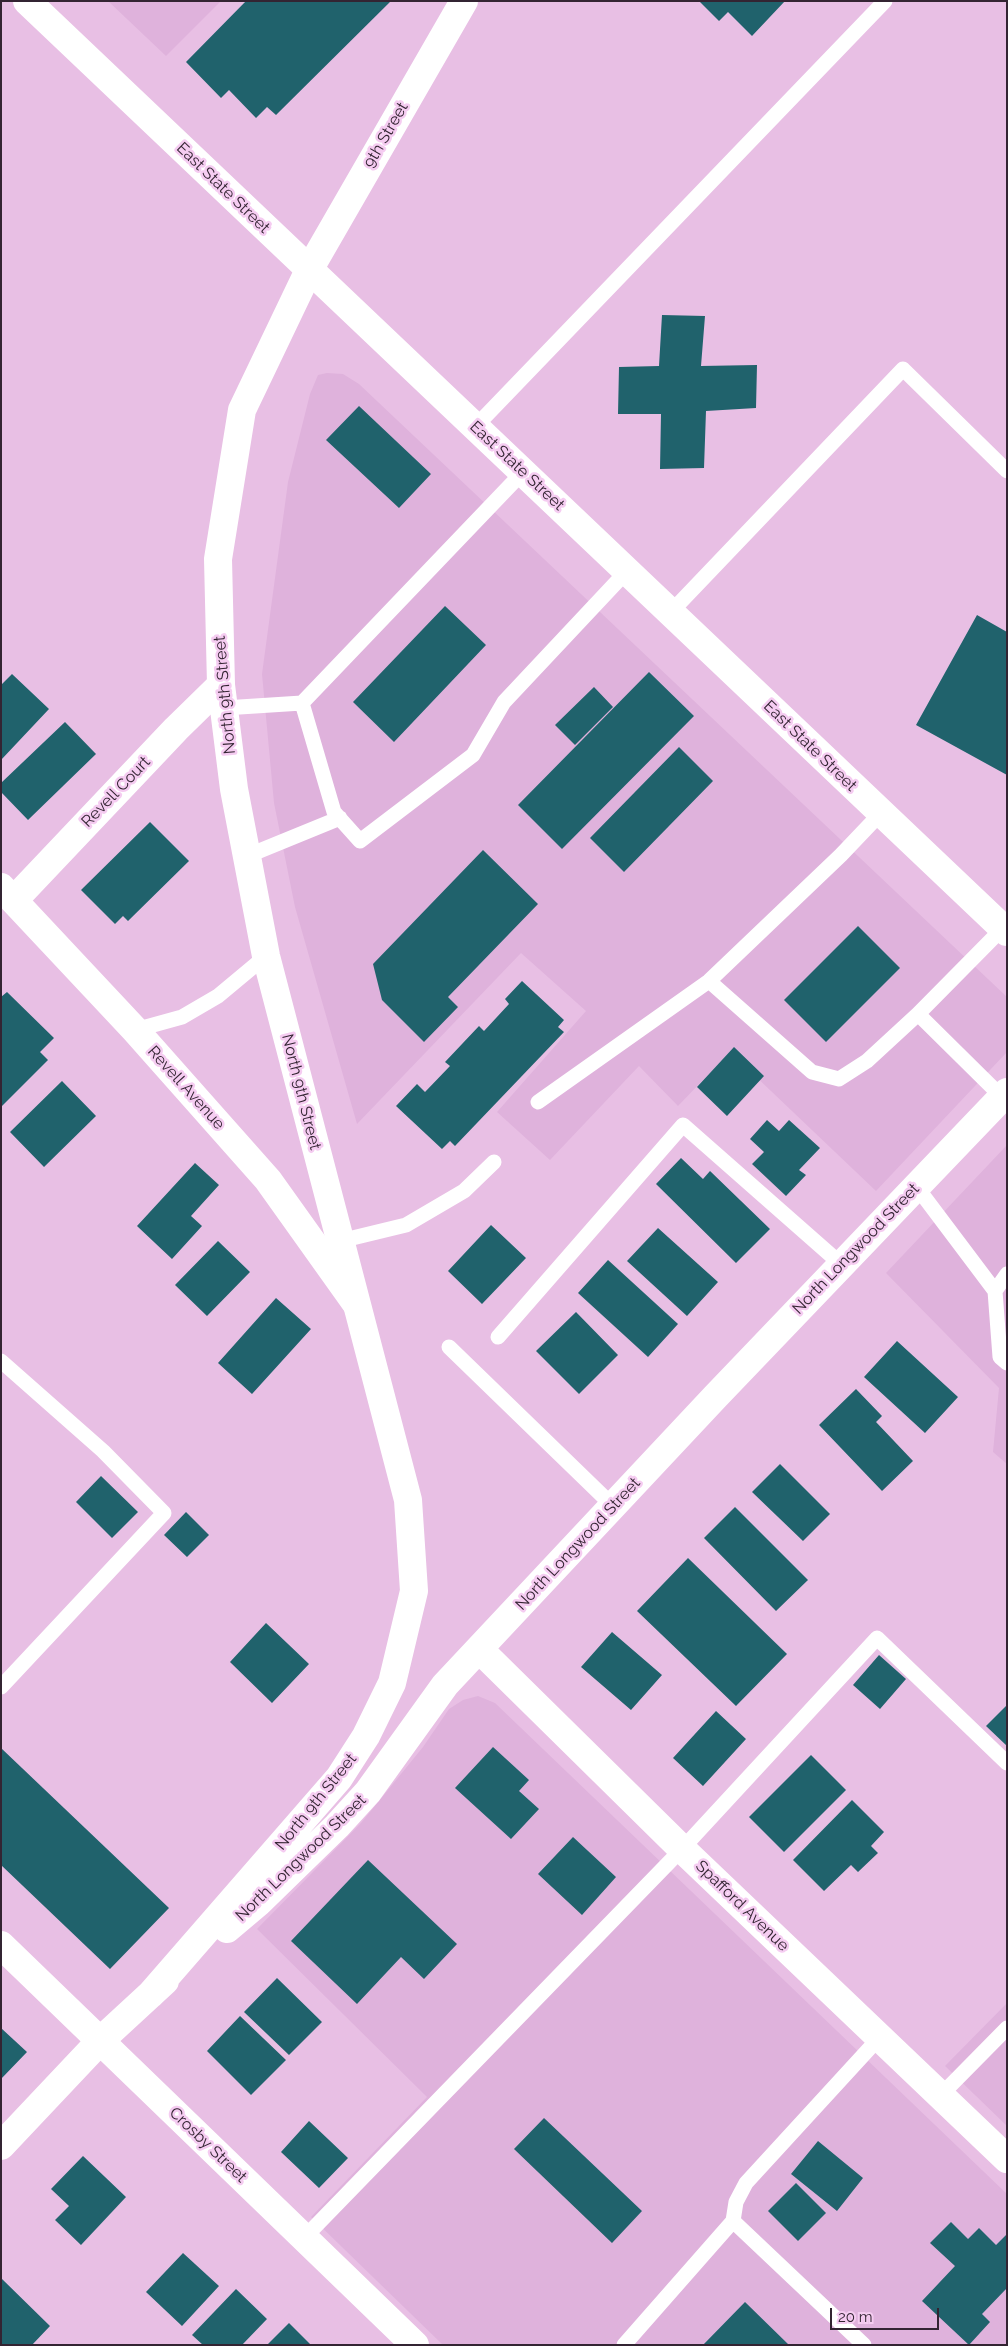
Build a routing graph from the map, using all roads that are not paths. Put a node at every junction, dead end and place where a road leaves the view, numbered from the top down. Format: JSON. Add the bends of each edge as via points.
{"nodes":[{"id":1,"x":27,"y":1,"type":"edge"},
{"id":2,"x":464,"y":1,"type":"edge"},
{"id":3,"x":885,"y":1,"type":"edge"},
{"id":4,"x":309,"y":270,"type":"junction"},
{"id":5,"x":475,"y":427,"type":"junction"},
{"id":6,"x":1007,"y":471,"type":"edge"},
{"id":7,"x":522,"y":472,"type":"junction"},
{"id":8,"x":627,"y":571,"type":"junction"},
{"id":9,"x":670,"y":613,"type":"junction"},
{"id":10,"x":222,"y":696,"type":"junction"},
{"id":11,"x":302,"y":703,"type":"junction"},
{"id":12,"x":880,"y":814,"type":"junction"},
{"id":13,"x":340,"y":818,"type":"junction"},
{"id":14,"x":247,"y":856,"type":"junction"},
{"id":15,"x":8,"y":893,"type":"edge"},
{"id":16,"x":1005,"y":930,"type":"edge"},
{"id":17,"x":266,"y":956,"type":"junction"},
{"id":18,"x":709,"y":982,"type":"junction"},
{"id":19,"x":918,"y":1014,"type":"junction"},
{"id":20,"x":135,"y":1030,"type":"junction"},
{"id":21,"x":1004,"y":1095,"type":"edge"},
{"id":22,"x":538,"y":1102,"type":"dead end"},
{"id":23,"x":494,"y":1162,"type":"dead end"},
{"id":24,"x":916,"y":1186,"type":"junction"},
{"id":25,"x":340,"y":1241,"type":"junction"},
{"id":26,"x":842,"y":1265,"type":"junction"},
{"id":27,"x":1007,"y":1274,"type":"edge"},
{"id":28,"x":995,"y":1291,"type":"junction"},
{"id":29,"x":355,"y":1302,"type":"junction"},
{"id":30,"x":498,"y":1336,"type":"dead end"},
{"id":31,"x":449,"y":1347,"type":"dead end"},
{"id":32,"x":1,"y":1361,"type":"edge"},
{"id":33,"x":1007,"y":1363,"type":"edge"},
{"id":34,"x":613,"y":1506,"type":"junction"},
{"id":35,"x":480,"y":1650,"type":"junction"},
{"id":36,"x":1,"y":1688,"type":"edge"},
{"id":37,"x":1007,"y":1763,"type":"edge"},
{"id":38,"x":682,"y":1849,"type":"junction"},
{"id":39,"x":254,"y":1877,"type":"joint"},
{"id":40,"x":1,"y":1945,"type":"edge"},
{"id":41,"x":151,"y":1994,"type":"junction"},
{"id":42,"x":1007,"y":2028,"type":"edge"},
{"id":43,"x":879,"y":2038,"type":"junction"},
{"id":44,"x":101,"y":2040,"type":"junction"},
{"id":45,"x":940,"y":2096,"type":"junction"},
{"id":46,"x":1,"y":2146,"type":"edge"},
{"id":47,"x":1007,"y":2160,"type":"edge"},
{"id":48,"x":733,"y":2221,"type":"junction"},
{"id":49,"x":304,"y":2238,"type":"junction"},
{"id":50,"x":414,"y":2345,"type":"edge"},
{"id":51,"x":624,"y":2345,"type":"edge"},
{"id":52,"x":864,"y":2345,"type":"edge"}],
"edges":[{"from":1,"to":4,"type":"main road","name":"East State Street"},
{"from":2,"to":4,"type":"main road","name":"9th Street"},
{"from":3,"to":5,"type":"lane"},
{"from":4,"to":5,"type":"main road","name":"East State Street"},
{"from":4,"to":10,"type":"main road","name":"North 9th Street","via":[[242,410],[218,559]]},
{"from":5,"to":7,"type":"main road","name":"East State Street"},
{"from":6,"to":9,"type":"lane","via":[[903,369]]},
{"from":7,"to":8,"type":"main road","name":"East State Street"},
{"from":7,"to":11,"type":"lane"},
{"from":8,"to":9,"type":"main road","name":"East State Street"},
{"from":8,"to":13,"type":"lane","via":[[504,702],[473,755],[360,841]]},
{"from":9,"to":12,"type":"main road","name":"East State Street"},
{"from":10,"to":11,"type":"lane"},
{"from":10,"to":14,"type":"main road","name":"North 9th Street","via":[[234,789]]},
{"from":10,"to":15,"type":"main road","name":"Revell Court","via":[[176,729]]},
{"from":11,"to":13,"type":"lane","via":[[334,812]]},
{"from":12,"to":16,"type":"main road","name":"East State Street"},
{"from":12,"to":18,"type":"lane"},
{"from":13,"to":14,"type":"lane"},
{"from":14,"to":17,"type":"main road","name":"North 9th Street"},
{"from":15,"to":20,"type":"main road","name":"Revell Avenue"},
{"from":16,"to":19,"type":"lane"},
{"from":17,"to":20,"type":"lane","via":[[218,996],[182,1018]]},
{"from":17,"to":25,"type":"main road","name":"North 9th Street"},
{"from":18,"to":19,"type":"lane","via":[[812,1072],[839,1079],[867,1061]]},
{"from":18,"to":22,"type":"lane"},
{"from":19,"to":21,"type":"lane"},
{"from":20,"to":29,"type":"main road","name":"Revell Avenue","via":[[268,1180]]},
{"from":21,"to":24,"type":"main road","name":"North Longwood Street"},
{"from":23,"to":25,"type":"lane","via":[[464,1191],[406,1224]]},
{"from":24,"to":26,"type":"main road","name":"North Longwood Street"},
{"from":24,"to":28,"type":"lane"},
{"from":25,"to":29,"type":"main road","name":"North 9th Street"},
{"from":26,"to":30,"type":"lane","via":[[683,1125]]},
{"from":26,"to":34,"type":"main road","name":"North Longwood Street"},
{"from":27,"to":28,"type":"lane"},
{"from":28,"to":33,"type":"lane","via":[[1000,1357]]},
{"from":29,"to":39,"type":"main road","name":"North 9th Street","via":[[408,1500],[414,1591],[392,1682],[366,1736],[339,1778]]},
{"from":31,"to":34,"type":"lane"},
{"from":32,"to":36,"type":"lane","via":[[103,1451],[164,1513]]},
{"from":34,"to":35,"type":"main road","name":"North Longwood Street"},
{"from":35,"to":38,"type":"main road","name":"Spafford Avenue"},
{"from":35,"to":41,"type":"main road","name":"North Longwood Street","via":[[445,1685],[368,1792],[337,1826],[259,1902]]},
{"from":37,"to":38,"type":"lane","via":[[877,1638]]},
{"from":38,"to":43,"type":"main road","name":"Spafford Avenue"},
{"from":38,"to":49,"type":"lane"},
{"from":39,"to":41,"type":"main road","name":"North Longwood Street"},
{"from":40,"to":44,"type":"main road","name":"Crosby Street"},
{"from":41,"to":44,"type":"main road","name":"North Longwood Street"},
{"from":42,"to":45,"type":"lane"},
{"from":43,"to":45,"type":"main road","name":"Spafford Avenue"},
{"from":43,"to":48,"type":"lane","via":[[746,2183],[736,2202]]},
{"from":44,"to":46,"type":"main road","name":"North Longwood Street"},
{"from":44,"to":49,"type":"main road","name":"Crosby Street"},
{"from":45,"to":47,"type":"main road","name":"Spafford Avenue"},
{"from":48,"to":51,"type":"lane"},
{"from":48,"to":52,"type":"lane"},
{"from":49,"to":50,"type":"main road","name":"Crosby Street"}]}
